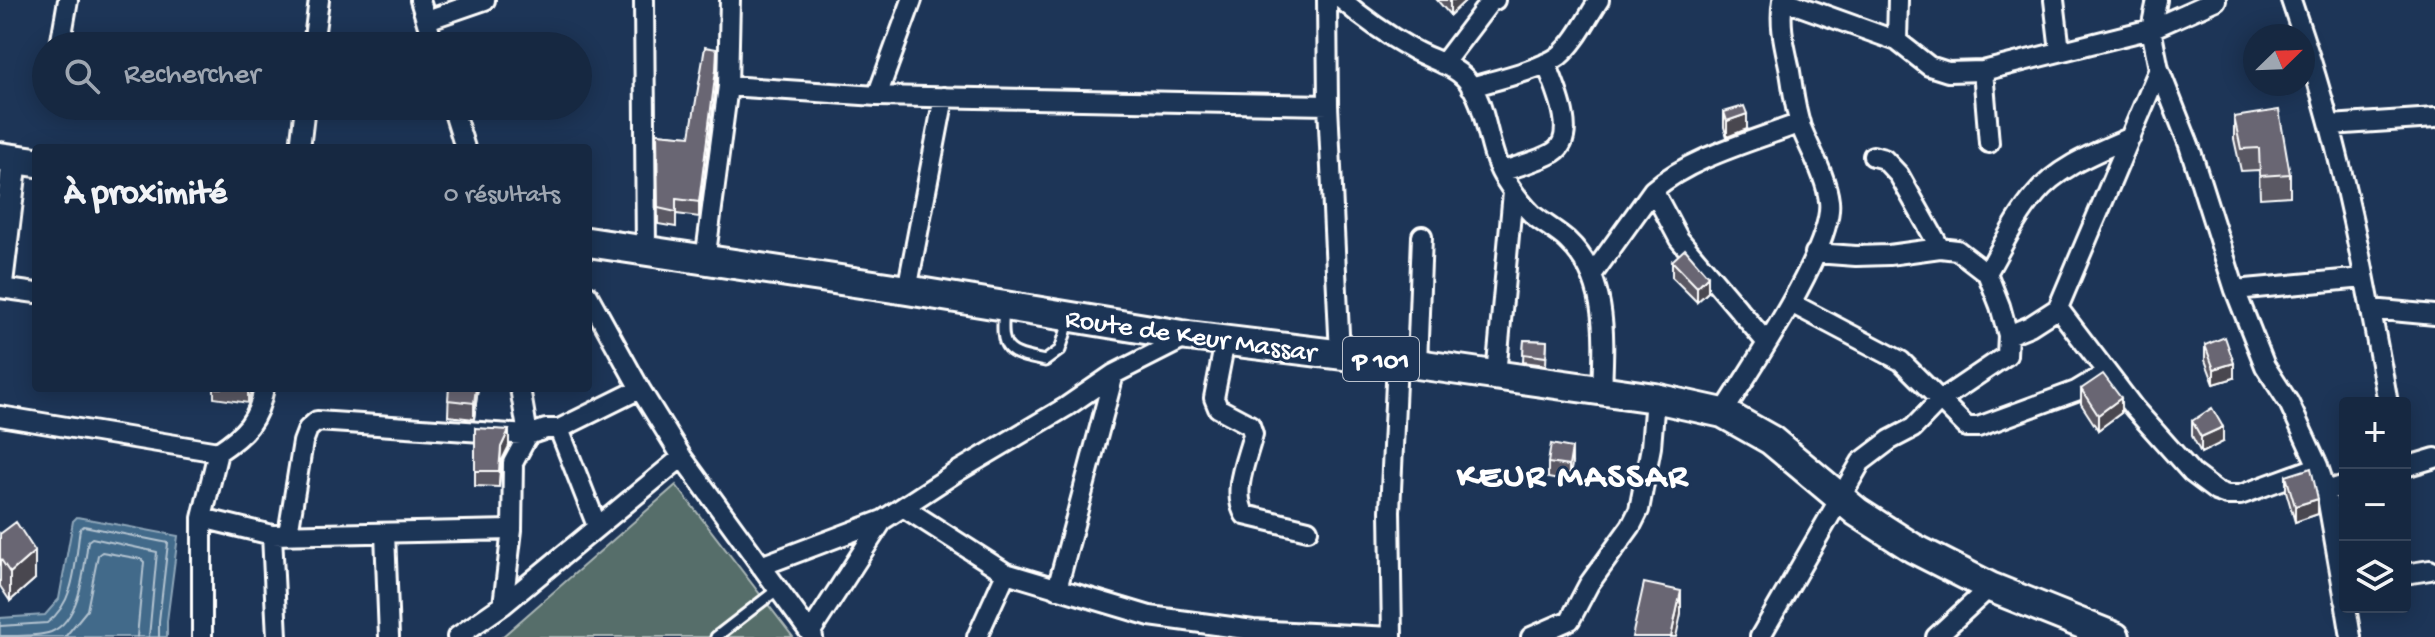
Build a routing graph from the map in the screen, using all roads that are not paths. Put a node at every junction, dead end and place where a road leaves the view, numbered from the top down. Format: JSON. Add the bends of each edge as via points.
{"nodes":[{"id":1,"x":68,"y":0,"type":"edge"},
{"id":2,"x":319,"y":0,"type":"edge"},
{"id":3,"x":420,"y":0,"type":"edge"},
{"id":4,"x":485,"y":0,"type":"edge"},
{"id":5,"x":644,"y":0,"type":"edge"},
{"id":6,"x":730,"y":0,"type":"edge"},
{"id":7,"x":912,"y":0,"type":"edge"},
{"id":8,"x":1327,"y":0,"type":"edge"},
{"id":9,"x":1342,"y":0,"type":"edge"},
{"id":10,"x":1495,"y":0,"type":"edge"},
{"id":11,"x":1599,"y":0,"type":"edge"},
{"id":12,"x":1783,"y":0,"type":"edge"},
{"id":13,"x":1898,"y":0,"type":"edge"},
{"id":14,"x":2054,"y":0,"type":"edge"},
{"id":15,"x":2157,"y":0,"type":"edge"},
{"id":16,"x":2214,"y":0,"type":"edge"},
{"id":17,"x":2291,"y":0,"type":"edge"},
{"id":18,"x":427,"y":20,"type":"junction"},
{"id":19,"x":2299,"y":24,"type":"edge"},
{"id":20,"x":2151,"y":29,"type":"junction"},
{"id":21,"x":62,"y":32,"type":"edge"},
{"id":22,"x":315,"y":32,"type":"edge"},
{"id":23,"x":430,"y":32,"type":"edge"},
{"id":24,"x":1897,"y":41,"type":"junction"},
{"id":25,"x":2060,"y":51,"type":"junction"},
{"id":26,"x":1546,"y":63,"type":"junction"},
{"id":27,"x":1443,"y":64,"type":"junction"},
{"id":28,"x":2159,"y":69,"type":"junction"},
{"id":29,"x":1983,"y":71,"type":"junction"},
{"id":30,"x":2315,"y":76,"type":"edge"},
{"id":31,"x":728,"y":86,"type":"junction"},
{"id":32,"x":1471,"y":87,"type":"junction"},
{"id":33,"x":877,"y":96,"type":"junction"},
{"id":34,"x":944,"y":97,"type":"junction"},
{"id":35,"x":1328,"y":105,"type":"junction"},
{"id":36,"x":2435,"y":118,"type":"edge"},
{"id":37,"x":303,"y":120,"type":"edge"},
{"id":38,"x":456,"y":120,"type":"edge"},
{"id":39,"x":1800,"y":123,"type":"junction"},
{"id":40,"x":2330,"y":125,"type":"junction"},
{"id":41,"x":2131,"y":137,"type":"junction"},
{"id":42,"x":1989,"y":143,"type":"dead end"},
{"id":43,"x":300,"y":144,"type":"edge"},
{"id":44,"x":464,"y":144,"type":"edge"},
{"id":45,"x":1873,"y":156,"type":"dead end"},
{"id":46,"x":17,"y":160,"type":"edge"},
{"id":47,"x":1501,"y":172,"type":"junction"},
{"id":48,"x":1653,"y":190,"type":"junction"},
{"id":49,"x":1513,"y":192,"type":"junction"},
{"id":50,"x":1422,"y":236,"type":"dead end"},
{"id":51,"x":592,"y":243,"type":"edge"},
{"id":52,"x":1940,"y":248,"type":"junction"},
{"id":53,"x":646,"y":252,"type":"junction"},
{"id":54,"x":1815,"y":253,"type":"junction"},
{"id":55,"x":705,"y":261,"type":"junction"},
{"id":56,"x":1987,"y":273,"type":"junction"},
{"id":57,"x":1592,"y":275,"type":"junction"},
{"id":58,"x":2364,"y":278,"type":"junction"},
{"id":59,"x":0,"y":285,"type":"edge"},
{"id":60,"x":907,"y":290,"type":"junction"},
{"id":61,"x":2235,"y":290,"type":"junction"},
{"id":62,"x":32,"y":292,"type":"edge"},
{"id":63,"x":592,"y":302,"type":"edge"},
{"id":64,"x":1791,"y":303,"type":"junction"},
{"id":65,"x":1005,"y":306,"type":"junction"},
{"id":66,"x":2058,"y":308,"type":"junction"},
{"id":67,"x":2371,"y":309,"type":"junction"},
{"id":68,"x":2435,"y":315,"type":"edge"},
{"id":69,"x":1071,"y":316,"type":"junction"},
{"id":70,"x":2008,"y":335,"type":"junction"},
{"id":71,"x":1188,"y":336,"type":"junction"},
{"id":72,"x":1225,"y":341,"type":"junction"},
{"id":73,"x":1767,"y":343,"type":"junction"},
{"id":74,"x":1340,"y":354,"type":"junction"},
{"id":75,"x":1407,"y":363,"type":"junction"},
{"id":76,"x":2106,"y":373,"type":"junction"},
{"id":77,"x":1114,"y":374,"type":"junction"},
{"id":78,"x":1496,"y":375,"type":"junction"},
{"id":79,"x":640,"y":389,"type":"junction"},
{"id":80,"x":1602,"y":390,"type":"junction"},
{"id":81,"x":263,"y":392,"type":"edge"},
{"id":82,"x":521,"y":392,"type":"edge"},
{"id":83,"x":2387,"y":397,"type":"edge"},
{"id":84,"x":1655,"y":398,"type":"junction"},
{"id":85,"x":1939,"y":401,"type":"junction"},
{"id":86,"x":1723,"y":413,"type":"junction"},
{"id":87,"x":0,"y":416,"type":"edge"},
{"id":88,"x":559,"y":429,"type":"junction"},
{"id":89,"x":528,"y":435,"type":"junction"},
{"id":90,"x":218,"y":452,"type":"junction"},
{"id":91,"x":682,"y":457,"type":"junction"},
{"id":92,"x":2432,"y":464,"type":"edge"},
{"id":93,"x":2318,"y":466,"type":"junction"},
{"id":94,"x":2411,"y":466,"type":"edge"},
{"id":95,"x":2339,"y":487,"type":"edge"},
{"id":96,"x":2326,"y":491,"type":"junction"},
{"id":97,"x":1839,"y":497,"type":"junction"},
{"id":98,"x":903,"y":507,"type":"junction"},
{"id":99,"x":202,"y":518,"type":"junction"},
{"id":100,"x":883,"y":520,"type":"junction"},
{"id":101,"x":597,"y":526,"type":"junction"},
{"id":102,"x":512,"y":530,"type":"junction"},
{"id":103,"x":1308,"y":530,"type":"dead end"},
{"id":104,"x":385,"y":533,"type":"junction"},
{"id":105,"x":280,"y":535,"type":"junction"},
{"id":106,"x":2339,"y":562,"type":"edge"},
{"id":107,"x":761,"y":566,"type":"junction"},
{"id":108,"x":2430,"y":570,"type":"dead end"},
{"id":109,"x":1006,"y":573,"type":"junction"},
{"id":110,"x":2411,"y":573,"type":"edge"},
{"id":111,"x":1990,"y":587,"type":"junction"},
{"id":112,"x":778,"y":589,"type":"junction"},
{"id":113,"x":1057,"y":589,"type":"junction"},
{"id":114,"x":503,"y":605,"type":"junction"},
{"id":115,"x":2347,"y":613,"type":"edge"},
{"id":116,"x":1568,"y":628,"type":"edge"},
{"id":117,"x":811,"y":635,"type":"edge"},
{"id":118,"x":202,"y":637,"type":"edge"},
{"id":119,"x":277,"y":637,"type":"edge"},
{"id":120,"x":389,"y":637,"type":"edge"},
{"id":121,"x":457,"y":637,"type":"edge"},
{"id":122,"x":716,"y":637,"type":"edge"},
{"id":123,"x":977,"y":637,"type":"edge"},
{"id":124,"x":1392,"y":637,"type":"edge"},
{"id":125,"x":1531,"y":637,"type":"edge"},
{"id":126,"x":1760,"y":637,"type":"edge"},
{"id":127,"x":1936,"y":637,"type":"edge"},
{"id":128,"x":2115,"y":637,"type":"edge"},
{"id":129,"x":2351,"y":637,"type":"edge"}],
"edges":[{"from":1,"to":21,"type":"street"},
{"from":2,"to":22,"type":"street"},
{"from":3,"to":18,"type":"street"},
{"from":4,"to":18,"type":"street"},
{"from":5,"to":53,"type":"street"},
{"from":6,"to":31,"type":"street"},
{"from":7,"to":33,"type":"street"},
{"from":8,"to":35,"type":"street"},
{"from":9,"to":27,"type":"street","via":[[1414,51]]},
{"from":10,"to":27,"type":"street"},
{"from":11,"to":26,"type":"street","via":[[1567,48]]},
{"from":12,"to":24,"type":"street"},
{"from":12,"to":39,"type":"street","via":[[1782,39]]},
{"from":13,"to":24,"type":"street"},
{"from":14,"to":25,"type":"street"},
{"from":15,"to":20,"type":"street"},
{"from":16,"to":20,"type":"street"},
{"from":17,"to":19,"type":"street"},
{"from":18,"to":23,"type":"street"},
{"from":20,"to":25,"type":"street"},
{"from":20,"to":28,"type":"street"},
{"from":24,"to":29,"type":"street","via":[[1929,66],[1948,72]]},
{"from":25,"to":29,"type":"street"},
{"from":26,"to":32,"type":"street"},
{"from":26,"to":47,"type":"street","via":[[1562,106],[1564,141],[1556,151]]},
{"from":27,"to":32,"type":"street"},
{"from":28,"to":41,"type":"street"},
{"from":28,"to":61,"type":"street"},
{"from":29,"to":42,"type":"street"},
{"from":30,"to":40,"type":"street"},
{"from":31,"to":33,"type":"street"},
{"from":31,"to":55,"type":"street"},
{"from":32,"to":47,"type":"street"},
{"from":33,"to":34,"type":"street"},
{"from":34,"to":35,"type":"street"},
{"from":34,"to":60,"type":"street"},
{"from":35,"to":74,"type":"street"},
{"from":36,"to":40,"type":"street"},
{"from":37,"to":43,"type":"street"},
{"from":38,"to":44,"type":"street"},
{"from":39,"to":48,"type":"street","via":[[1682,170]]},
{"from":39,"to":54,"type":"street","via":[[1830,202]]},
{"from":40,"to":58,"type":"street"},
{"from":41,"to":56,"type":"street","via":[[2066,168],[2037,192]]},
{"from":41,"to":66,"type":"street"},
{"from":45,"to":52,"type":"street","via":[[1884,159],[1899,175]]},
{"from":46,"to":59,"type":"street"},
{"from":47,"to":49,"type":"street"},
{"from":48,"to":57,"type":"street"},
{"from":48,"to":73,"type":"street","via":[[1679,239]]},
{"from":49,"to":57,"type":"street","via":[[1567,240]]},
{"from":49,"to":78,"type":"street"},
{"from":50,"to":75,"type":"street"},
{"from":51,"to":53,"type":"main road","name":"Route de Keur Massar","number":"P 101"},
{"from":52,"to":54,"type":"street","via":[[1889,255]]},
{"from":52,"to":56,"type":"street","via":[[1957,250]]},
{"from":53,"to":55,"type":"main road","name":"Route de Keur Massar","number":"P 101"},
{"from":54,"to":64,"type":"street"},
{"from":55,"to":60,"type":"main road","name":"Route de Keur Massar","number":"P 101"},
{"from":56,"to":70,"type":"street"},
{"from":57,"to":80,"type":"street","via":[[1600,295]]},
{"from":58,"to":61,"type":"street"},
{"from":58,"to":67,"type":"street"},
{"from":59,"to":62,"type":"street"},
{"from":60,"to":65,"type":"main road","name":"Route de Keur Massar","number":"P 101"},
{"from":61,"to":93,"type":"street","via":[[2265,366]]},
{"from":63,"to":79,"type":"street"},
{"from":64,"to":73,"type":"street"},
{"from":64,"to":85,"type":"street","via":[[1901,361]]},
{"from":65,"to":69,"type":"main road","name":"Route de Keur Massar","number":"P 101"},
{"from":65,"to":69,"type":"lane","via":[[1002,334],[1007,346],[1015,355],[1045,361],[1060,350]]},
{"from":66,"to":70,"type":"street"},
{"from":66,"to":76,"type":"street"},
{"from":67,"to":68,"type":"street"},
{"from":67,"to":83,"type":"street"},
{"from":69,"to":71,"type":"main road","name":"Route de Keur Massar","number":"P 101"},
{"from":70,"to":85,"type":"street","via":[[2007,355]]},
{"from":71,"to":72,"type":"main road","name":"Route de Keur Massar","number":"P 101"},
{"from":71,"to":77,"type":"street"},
{"from":72,"to":74,"type":"main road","name":"Route de Keur Massar","number":"P 101"},
{"from":72,"to":103,"type":"street","via":[[1214,398],[1218,408],[1250,425],[1253,434],[1239,506],[1245,515]]},
{"from":73,"to":86,"type":"street"},
{"from":74,"to":75,"type":"main road","name":"Route de Keur Massar","number":"P 101"},
{"from":75,"to":78,"type":"main road","name":"Route de Keur Massar","number":"P 101"},
{"from":75,"to":124,"type":"street","via":[[1390,511]]},
{"from":76,"to":85,"type":"street","via":[[2076,391],[1978,427],[1967,427]]},
{"from":76,"to":93,"type":"street","via":[[2192,473],[2216,491],[2240,495]]},
{"from":77,"to":98,"type":"street"},
{"from":77,"to":113,"type":"street"},
{"from":78,"to":80,"type":"main road","name":"Route de Keur Massar","number":"P 101"},
{"from":79,"to":88,"type":"street"},
{"from":79,"to":91,"type":"street"},
{"from":80,"to":84,"type":"main road","name":"Route de Keur Massar","number":"P 101"},
{"from":81,"to":90,"type":"street","via":[[252,422]]},
{"from":82,"to":89,"type":"street"},
{"from":84,"to":86,"type":"main road","name":"Route de Keur Massar","number":"P 101"},
{"from":84,"to":116,"type":"street","via":[[1639,510],[1589,584]]},
{"from":85,"to":97,"type":"street","via":[[1913,428],[1861,462]]},
{"from":86,"to":97,"type":"main road","name":"Route de Keur Massar","number":"P 101","via":[[1771,440]]},
{"from":87,"to":90,"type":"street"},
{"from":88,"to":89,"type":"street"},
{"from":88,"to":101,"type":"street"},
{"from":89,"to":102,"type":"street","via":[[513,463]]},
{"from":89,"to":105,"type":"street","via":[[317,421],[303,442]]},
{"from":90,"to":99,"type":"street"},
{"from":91,"to":101,"type":"street"},
{"from":91,"to":107,"type":"street"},
{"from":92,"to":94,"type":"street"},
{"from":93,"to":96,"type":"street"},
{"from":95,"to":96,"type":"street"},
{"from":96,"to":106,"type":"street"},
{"from":97,"to":111,"type":"main road","name":"Route de Keur Massar","number":"P 101","via":[[1913,548]]},
{"from":97,"to":126,"type":"street"},
{"from":98,"to":100,"type":"street"},
{"from":98,"to":109,"type":"street"},
{"from":99,"to":105,"type":"street"},
{"from":99,"to":118,"type":"street"},
{"from":100,"to":107,"type":"street"},
{"from":100,"to":117,"type":"street"},
{"from":101,"to":114,"type":"street"},
{"from":102,"to":104,"type":"street"},
{"from":102,"to":114,"type":"street"},
{"from":104,"to":105,"type":"street"},
{"from":104,"to":120,"type":"street"},
{"from":105,"to":119,"type":"street"},
{"from":107,"to":112,"type":"street"},
{"from":108,"to":110,"type":"street"},
{"from":109,"to":113,"type":"street"},
{"from":109,"to":123,"type":"street"},
{"from":111,"to":127,"type":"street"},
{"from":111,"to":128,"type":"main road","name":"Route de Keur Massar","number":"P 101"},
{"from":112,"to":117,"type":"street"},
{"from":112,"to":122,"type":"lane"},
{"from":113,"to":124,"type":"street","via":[[1187,623]]},
{"from":114,"to":121,"type":"street"},
{"from":115,"to":129,"type":"street"},
{"from":116,"to":125,"type":"street"}]}
